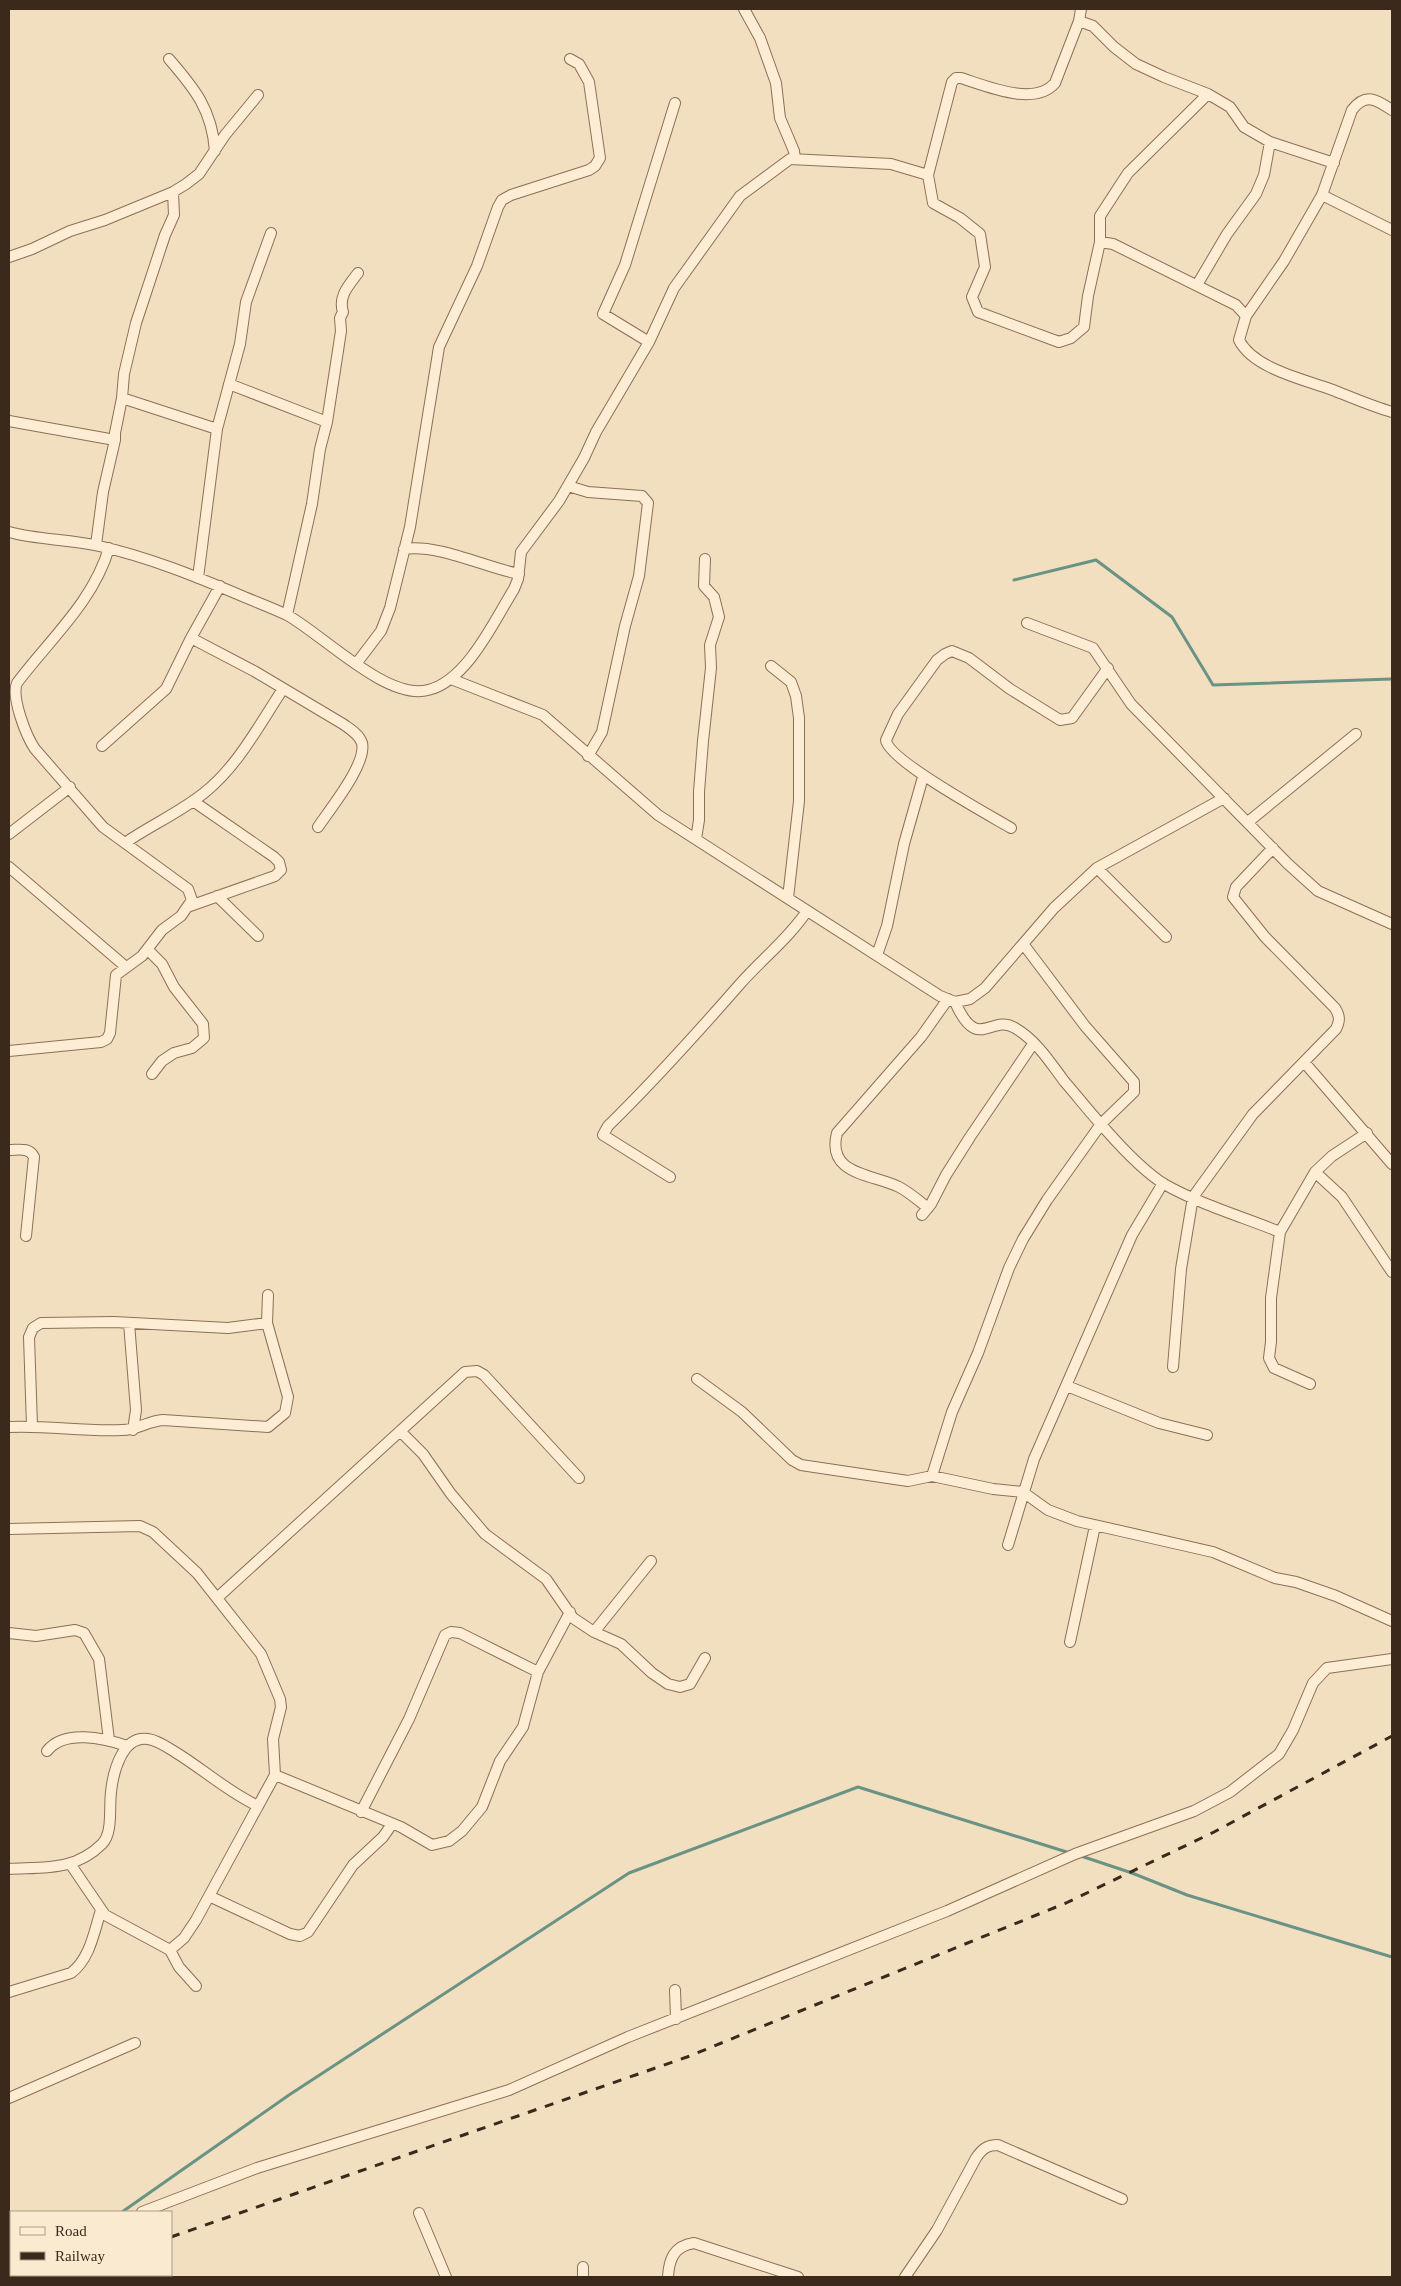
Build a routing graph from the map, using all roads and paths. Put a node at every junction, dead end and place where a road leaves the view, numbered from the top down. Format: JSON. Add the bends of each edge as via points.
{"nodes":[{"id":1,"x":744,"y":9,"type":"edge"},
{"id":2,"x":1081,"y":9,"type":"edge"},
{"id":3,"x":1079,"y":21,"type":"junction"},
{"id":4,"x":169,"y":59,"type":"dead end"},
{"id":5,"x":570,"y":59,"type":"dead end"},
{"id":6,"x":1208,"y":94,"type":"junction"},
{"id":7,"x":258,"y":95,"type":"dead end"},
{"id":8,"x":675,"y":102,"type":"dead end"},
{"id":9,"x":1392,"y":110,"type":"edge"},
{"id":10,"x":1270,"y":142,"type":"junction"},
{"id":11,"x":215,"y":151,"type":"junction"},
{"id":12,"x":795,"y":159,"type":"junction"},
{"id":13,"x":1334,"y":163,"type":"junction"},
{"id":14,"x":928,"y":176,"type":"junction"},
{"id":15,"x":173,"y":192,"type":"junction"},
{"id":16,"x":1322,"y":195,"type":"junction"},
{"id":17,"x":1392,"y":230,"type":"edge"},
{"id":18,"x":270,"y":232,"type":"dead end"},
{"id":19,"x":1100,"y":242,"type":"junction"},
{"id":20,"x":9,"y":256,"type":"edge"},
{"id":21,"x":358,"y":273,"type":"dead end"},
{"id":22,"x":1197,"y":285,"type":"junction"},
{"id":23,"x":1246,"y":316,"type":"junction"},
{"id":24,"x":649,"y":342,"type":"junction"},
{"id":25,"x":229,"y":384,"type":"junction"},
{"id":26,"x":122,"y":398,"type":"junction"},
{"id":27,"x":1392,"y":412,"type":"edge"},
{"id":28,"x":9,"y":421,"type":"edge"},
{"id":29,"x":328,"y":422,"type":"junction"},
{"id":30,"x":217,"y":429,"type":"junction"},
{"id":31,"x":115,"y":440,"type":"junction"},
{"id":32,"x":568,"y":486,"type":"junction"},
{"id":33,"x":9,"y":532,"type":"edge"},
{"id":34,"x":96,"y":545,"type":"junction"},
{"id":35,"x":109,"y":548,"type":"junction"},
{"id":36,"x":404,"y":549,"type":"junction"},
{"id":37,"x":705,"y":559,"type":"dead end"},
{"id":38,"x":519,"y":574,"type":"junction"},
{"id":39,"x":198,"y":578,"type":"junction"},
{"id":40,"x":220,"y":586,"type":"junction"},
{"id":41,"x":287,"y":615,"type":"junction"},
{"id":42,"x":1027,"y":623,"type":"dead end"},
{"id":43,"x":191,"y":638,"type":"junction"},
{"id":44,"x":356,"y":664,"type":"junction"},
{"id":45,"x":771,"y":666,"type":"dead end"},
{"id":46,"x":1108,"y":668,"type":"junction"},
{"id":47,"x":451,"y":679,"type":"junction"},
{"id":48,"x":283,"y":689,"type":"junction"},
{"id":49,"x":1356,"y":734,"type":"dead end"},
{"id":50,"x":102,"y":746,"type":"dead end"},
{"id":51,"x":588,"y":756,"type":"junction"},
{"id":52,"x":923,"y":777,"type":"junction"},
{"id":53,"x":70,"y":787,"type":"junction"},
{"id":54,"x":1224,"y":798,"type":"junction"},
{"id":55,"x":193,"y":801,"type":"junction"},
{"id":56,"x":1248,"y":822,"type":"junction"},
{"id":57,"x":318,"y":827,"type":"dead end"},
{"id":58,"x":1011,"y":828,"type":"dead end"},
{"id":59,"x":9,"y":834,"type":"edge"},
{"id":60,"x":696,"y":839,"type":"junction"},
{"id":61,"x":126,"y":842,"type":"junction"},
{"id":62,"x":1273,"y":848,"type":"junction"},
{"id":63,"x":9,"y":867,"type":"edge"},
{"id":64,"x":1098,"y":868,"type":"junction"},
{"id":65,"x":217,"y":896,"type":"junction"},
{"id":66,"x":788,"y":898,"type":"junction"},
{"id":67,"x":190,"y":906,"type":"junction"},
{"id":68,"x":807,"y":911,"type":"junction"},
{"id":69,"x":1392,"y":924,"type":"edge"},
{"id":70,"x":258,"y":936,"type":"dead end"},
{"id":71,"x":1166,"y":937,"type":"dead end"},
{"id":72,"x":1024,"y":945,"type":"junction"},
{"id":73,"x":148,"y":950,"type":"junction"},
{"id":74,"x":878,"y":955,"type":"junction"},
{"id":75,"x":126,"y":967,"type":"junction"},
{"id":76,"x":952,"y":1001,"type":"junction"},
{"id":77,"x":1033,"y":1044,"type":"junction"},
{"id":78,"x":9,"y":1051,"type":"edge"},
{"id":79,"x":1304,"y":1062,"type":"junction"},
{"id":80,"x":152,"y":1074,"type":"dead end"},
{"id":81,"x":1101,"y":1124,"type":"junction"},
{"id":82,"x":1367,"y":1133,"type":"junction"},
{"id":83,"x":9,"y":1150,"type":"edge"},
{"id":84,"x":1392,"y":1164,"type":"edge"},
{"id":85,"x":1315,"y":1172,"type":"junction"},
{"id":86,"x":670,"y":1176,"type":"dead end"},
{"id":87,"x":1162,"y":1183,"type":"junction"},
{"id":88,"x":1193,"y":1197,"type":"junction"},
{"id":89,"x":1280,"y":1232,"type":"junction"},
{"id":90,"x":26,"y":1236,"type":"dead end"},
{"id":91,"x":1392,"y":1272,"type":"edge"},
{"id":92,"x":268,"y":1295,"type":"dead end"},
{"id":93,"x":128,"y":1323,"type":"junction"},
{"id":94,"x":267,"y":1323,"type":"junction"},
{"id":95,"x":1173,"y":1367,"type":"dead end"},
{"id":96,"x":698,"y":1379,"type":"dead end"},
{"id":97,"x":1310,"y":1384,"type":"dead end"},
{"id":98,"x":1067,"y":1386,"type":"junction"},
{"id":99,"x":32,"y":1426,"type":"junction"},
{"id":100,"x":9,"y":1427,"type":"edge"},
{"id":101,"x":133,"y":1430,"type":"junction"},
{"id":102,"x":400,"y":1431,"type":"junction"},
{"id":103,"x":1207,"y":1435,"type":"dead end"},
{"id":104,"x":932,"y":1476,"type":"junction"},
{"id":105,"x":579,"y":1478,"type":"dead end"},
{"id":106,"x":1023,"y":1492,"type":"junction"},
{"id":107,"x":1095,"y":1526,"type":"junction"},
{"id":108,"x":9,"y":1529,"type":"edge"},
{"id":109,"x":1008,"y":1545,"type":"dead end"},
{"id":110,"x":650,"y":1562,"type":"dead end"},
{"id":111,"x":217,"y":1598,"type":"junction"},
{"id":112,"x":570,"y":1612,"type":"junction"},
{"id":113,"x":1392,"y":1621,"type":"edge"},
{"id":114,"x":594,"y":1632,"type":"junction"},
{"id":115,"x":9,"y":1634,"type":"edge"},
{"id":116,"x":1070,"y":1642,"type":"dead end"},
{"id":117,"x":705,"y":1658,"type":"dead end"},
{"id":118,"x":1392,"y":1659,"type":"edge"},
{"id":119,"x":538,"y":1672,"type":"junction"},
{"id":120,"x":109,"y":1740,"type":"junction"},
{"id":121,"x":127,"y":1746,"type":"junction"},
{"id":122,"x":47,"y":1752,"type":"dead end"},
{"id":123,"x":276,"y":1775,"type":"junction"},
{"id":124,"x":258,"y":1806,"type":"junction"},
{"id":125,"x":361,"y":1812,"type":"junction"},
{"id":126,"x":392,"y":1824,"type":"junction"},
{"id":127,"x":71,"y":1865,"type":"junction"},
{"id":128,"x":9,"y":1869,"type":"edge"},
{"id":129,"x":209,"y":1896,"type":"junction"},
{"id":130,"x":101,"y":1910,"type":"junction"},
{"id":131,"x":170,"y":1950,"type":"junction"},
{"id":132,"x":196,"y":1986,"type":"dead end"},
{"id":133,"x":676,"y":1990,"type":"dead end"},
{"id":134,"x":9,"y":1992,"type":"edge"},
{"id":135,"x":676,"y":2019,"type":"junction"},
{"id":136,"x":136,"y":2043,"type":"dead end"},
{"id":137,"x":9,"y":2098,"type":"edge"},
{"id":138,"x":1122,"y":2199,"type":"dead end"},
{"id":139,"x":145,"y":2211,"type":"edge"},
{"id":140,"x":419,"y":2213,"type":"dead end"},
{"id":141,"x":446,"y":2277,"type":"edge"},
{"id":142,"x":668,"y":2277,"type":"edge"},
{"id":143,"x":798,"y":2277,"type":"edge"},
{"id":144,"x":905,"y":2277,"type":"edge"}],
"edges":[{"from":1,"to":12,"type":"street","via":[[760,38],[776,83],[780,118]]},
{"from":2,"to":3,"type":"street"},
{"from":3,"to":6,"type":"street","via":[[1093,26],[1136,64]]},
{"from":3,"to":14,"type":"street","via":[[1055,84],[1050,89],[1020,94],[961,78],[952,82]]},
{"from":4,"to":11,"type":"street","via":[[192,86],[211,122]]},
{"from":5,"to":36,"type":"street","via":[[579,64],[589,82],[600,158],[589,170],[511,195],[498,207],[474,273],[439,347]]},
{"from":6,"to":10,"type":"street","via":[[1230,107],[1244,126]]},
{"from":6,"to":19,"type":"street","via":[[1128,173],[1100,216]]},
{"from":7,"to":11,"type":"street"},
{"from":8,"to":24,"type":"street","via":[[625,265],[603,314]]},
{"from":9,"to":13,"type":"street","via":[[1366,99],[1358,103],[1349,117]]},
{"from":10,"to":13,"type":"street"},
{"from":10,"to":22,"type":"street","via":[[1264,175],[1256,194],[1227,234]]},
{"from":11,"to":15,"type":"street","via":[[199,174]]},
{"from":12,"to":14,"type":"street","via":[[891,164]]},
{"from":12,"to":24,"type":"street","via":[[790,159],[740,196],[674,288]]},
{"from":13,"to":16,"type":"street"},
{"from":14,"to":19,"type":"street","via":[[933,203],[980,234],[985,268],[972,297],[978,312],[1016,327],[1059,342],[1071,338],[1084,327]]},
{"from":15,"to":20,"type":"street"},
{"from":15,"to":26,"type":"street","via":[[174,216],[136,323]]},
{"from":16,"to":17,"type":"street"},
{"from":16,"to":23,"type":"street","via":[[1284,261]]},
{"from":18,"to":25,"type":"street","via":[[246,302],[240,344]]},
{"from":19,"to":22,"type":"street","via":[[1113,244]]},
{"from":21,"to":29,"type":"street","via":[[342,295],[340,304],[343,312]]},
{"from":22,"to":23,"type":"street","via":[[1236,305]]},
{"from":23,"to":27,"type":"street","via":[[1239,340],[1242,347],[1259,360],[1290,376]]},
{"from":24,"to":32,"type":"street"},
{"from":25,"to":29,"type":"street"},
{"from":25,"to":30,"type":"street"},
{"from":26,"to":30,"type":"street"},
{"from":26,"to":31,"type":"street"},
{"from":28,"to":31,"type":"street"},
{"from":29,"to":41,"type":"street"},
{"from":30,"to":39,"type":"street"},
{"from":31,"to":34,"type":"street","via":[[103,492]]},
{"from":32,"to":38,"type":"street","via":[[521,552]]},
{"from":32,"to":51,"type":"street","via":[[588,492],[642,496],[648,503],[639,576],[602,732]]},
{"from":33,"to":34,"type":"street"},
{"from":34,"to":35,"type":"street"},
{"from":35,"to":39,"type":"street"},
{"from":35,"to":53,"type":"street","via":[[103,569],[67,625],[14,689],[27,738]]},
{"from":36,"to":38,"type":"street","via":[[440,552]]},
{"from":36,"to":44,"type":"street","via":[[385,622]]},
{"from":37,"to":60,"type":"street","via":[[704,586],[714,597],[719,616],[710,645],[711,668]]},
{"from":38,"to":47,"type":"street","via":[[514,589],[477,649]]},
{"from":39,"to":40,"type":"street"},
{"from":40,"to":41,"type":"street"},
{"from":40,"to":43,"type":"street"},
{"from":41,"to":44,"type":"street"},
{"from":42,"to":46,"type":"street","via":[[1093,648]]},
{"from":43,"to":48,"type":"street"},
{"from":43,"to":50,"type":"street","via":[[166,689]]},
{"from":44,"to":47,"type":"street","via":[[406,690],[428,690]]},
{"from":45,"to":66,"type":"street","via":[[791,682],[799,718],[798,801]]},
{"from":46,"to":52,"type":"street","via":[[1072,718],[1060,720],[1010,689],[969,658],[952,651],[945,654],[937,660],[898,714],[886,740],[888,749]]},
{"from":46,"to":54,"type":"street","via":[[1131,704]]},
{"from":47,"to":51,"type":"street","via":[[537,712]]},
{"from":48,"to":55,"type":"street","via":[[235,762]]},
{"from":48,"to":57,"type":"street","via":[[343,724],[362,742],[362,758]]},
{"from":49,"to":56,"type":"street"},
{"from":51,"to":60,"type":"street","via":[[641,802]]},
{"from":52,"to":58,"type":"street"},
{"from":52,"to":74,"type":"street"},
{"from":53,"to":59,"type":"street"},
{"from":53,"to":61,"type":"street","via":[[103,826]]},
{"from":54,"to":56,"type":"street"},
{"from":54,"to":64,"type":"street"},
{"from":55,"to":61,"type":"street"},
{"from":55,"to":65,"type":"street","via":[[280,864],[280,872],[275,876]]},
{"from":56,"to":62,"type":"street"},
{"from":60,"to":66,"type":"street"},
{"from":61,"to":67,"type":"street","via":[[188,889],[192,895]]},
{"from":62,"to":69,"type":"street","via":[[1318,891]]},
{"from":62,"to":79,"type":"street","via":[[1236,887],[1234,897],[1265,937],[1339,1014],[1336,1029]]},
{"from":63,"to":75,"type":"street"},
{"from":64,"to":71,"type":"street"},
{"from":64,"to":72,"type":"street","via":[[1054,908]]},
{"from":65,"to":67,"type":"street"},
{"from":65,"to":70,"type":"street"},
{"from":66,"to":68,"type":"street"},
{"from":67,"to":73,"type":"street","via":[[162,930]]},
{"from":68,"to":74,"type":"street"},
{"from":68,"to":86,"type":"street","via":[[797,926],[603,1135]]},
{"from":72,"to":76,"type":"street","via":[[985,988],[970,999]]},
{"from":72,"to":81,"type":"street","via":[[1085,1026],[1134,1082],[1134,1092]]},
{"from":73,"to":75,"type":"street"},
{"from":73,"to":80,"type":"street","via":[[162,964],[174,986],[203,1024],[204,1038],[192,1048],[174,1053],[162,1061]]},
{"from":74,"to":76,"type":"street"},
{"from":75,"to":78,"type":"street","via":[[114,978],[107,1039]]},
{"from":76,"to":77,"type":"street","via":[[972,1027],[1011,1026]]},
{"from":76,"to":77,"type":"street","via":[[838,1133],[834,1147],[841,1164],[901,1188],[925,1211]]},
{"from":77,"to":81,"type":"street"},
{"from":79,"to":82,"type":"street"},
{"from":79,"to":88,"type":"street","via":[[1253,1114]]},
{"from":81,"to":87,"type":"street"},
{"from":81,"to":104,"type":"street","via":[[1023,1239],[1009,1268],[952,1412]]},
{"from":82,"to":84,"type":"street"},
{"from":82,"to":85,"type":"street","via":[[1332,1156]]},
{"from":83,"to":90,"type":"street","via":[[27,1150],[34,1157]]},
{"from":85,"to":89,"type":"street"},
{"from":85,"to":91,"type":"street","via":[[1342,1196]]},
{"from":87,"to":88,"type":"street"},
{"from":87,"to":98,"type":"street","via":[[1132,1235]]},
{"from":88,"to":89,"type":"street"},
{"from":88,"to":95,"type":"street","via":[[1181,1269]]},
{"from":89,"to":97,"type":"street","via":[[1270,1298],[1270,1364]]},
{"from":92,"to":94,"type":"street"},
{"from":93,"to":94,"type":"street","via":[[228,1328]]},
{"from":93,"to":99,"type":"street","via":[[41,1323],[33,1328],[28,1337]]},
{"from":93,"to":101,"type":"street","via":[[136,1401]]},
{"from":94,"to":101,"type":"street","via":[[288,1397],[285,1413],[276,1423],[268,1427],[250,1427],[163,1420],[152,1421]]},
{"from":96,"to":104,"type":"street","via":[[742,1412],[801,1465],[908,1481]]},
{"from":98,"to":103,"type":"street","via":[[1159,1423]]},
{"from":98,"to":106,"type":"street"},
{"from":99,"to":100,"type":"street"},
{"from":99,"to":101,"type":"street"},
{"from":102,"to":105,"type":"street","via":[[465,1372],[477,1371]]},
{"from":102,"to":111,"type":"street"},
{"from":102,"to":112,"type":"street","via":[[424,1454],[451,1494],[485,1534],[546,1579]]},
{"from":104,"to":106,"type":"street"},
{"from":106,"to":107,"type":"street","via":[[1048,1510]]},
{"from":106,"to":109,"type":"street"},
{"from":107,"to":113,"type":"street","via":[[1213,1552],[1275,1578],[1336,1596]]},
{"from":107,"to":116,"type":"street"},
{"from":108,"to":111,"type":"street","via":[[140,1526],[153,1532],[197,1573]]},
{"from":110,"to":114,"type":"street"},
{"from":111,"to":123,"type":"street","via":[[261,1654],[280,1699],[281,1708],[273,1739]]},
{"from":112,"to":114,"type":"street","via":[[573,1618]]},
{"from":112,"to":119,"type":"street"},
{"from":114,"to":117,"type":"street","via":[[621,1644],[652,1673],[668,1684],[680,1687],[690,1684]]},
{"from":115,"to":120,"type":"street","via":[[36,1636],[75,1630],[84,1633],[99,1658]]},
{"from":118,"to":135,"type":"street","via":[[1327,1668],[1312,1683],[1279,1754],[1230,1792],[1194,1811],[1075,1854],[947,1911]]},
{"from":119,"to":125,"type":"street","via":[[460,1632],[446,1635],[409,1719]]},
{"from":119,"to":126,"type":"street","via":[[523,1727],[500,1761],[482,1807],[471,1822],[449,1841],[438,1845]]},
{"from":120,"to":121,"type":"street"},
{"from":120,"to":122,"type":"street","via":[[91,1737],[61,1741],[53,1743]]},
{"from":121,"to":124,"type":"street","via":[[139,1739],[157,1742],[192,1762],[239,1797]]},
{"from":121,"to":127,"type":"street","via":[[111,1790],[106,1839]]},
{"from":123,"to":124,"type":"street"},
{"from":123,"to":125,"type":"street"},
{"from":124,"to":129,"type":"street"},
{"from":125,"to":126,"type":"street"},
{"from":126,"to":129,"type":"street","via":[[353,1865],[308,1932],[300,1936]]},
{"from":127,"to":128,"type":"street"},
{"from":127,"to":130,"type":"street"},
{"from":129,"to":131,"type":"street","via":[[184,1938]]},
{"from":130,"to":131,"type":"street","via":[[113,1920]]},
{"from":130,"to":134,"type":"street","via":[[79,1967],[71,1973]]},
{"from":131,"to":132,"type":"street","via":[[179,1967]]},
{"from":133,"to":135,"type":"street"},
{"from":135,"to":139,"type":"street","via":[[509,2090],[257,2168]]},
{"from":136,"to":137,"type":"street"},
{"from":138,"to":144,"type":"street","via":[[998,2145],[990,2145],[976,2158],[937,2230]]},
{"from":140,"to":141,"type":"street"},
{"from":142,"to":143,"type":"street","via":[[669,2265],[679,2247],[694,2243]]}]}
